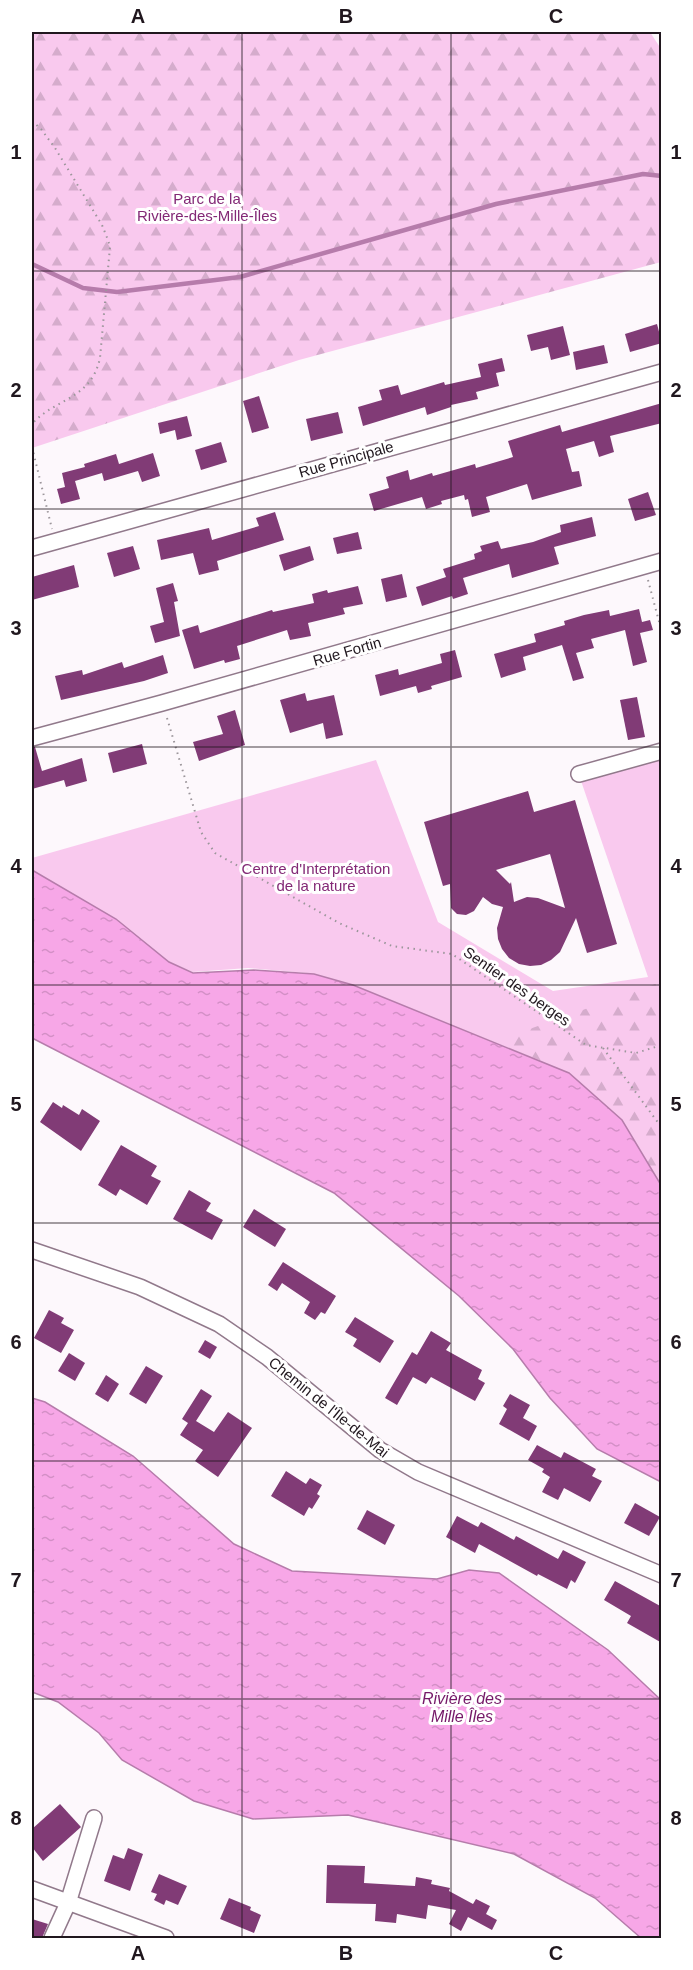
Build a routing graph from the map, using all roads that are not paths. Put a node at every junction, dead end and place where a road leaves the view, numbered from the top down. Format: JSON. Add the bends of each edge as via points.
{"nodes":[{"id":1,"x":662,"y":372,"type":"edge"},
{"id":2,"x":32,"y":548,"type":"edge"},
{"id":3,"x":662,"y":561,"type":"edge"},
{"id":4,"x":32,"y":738,"type":"edge"},
{"id":5,"x":662,"y":751,"type":"edge"},
{"id":6,"x":579,"y":774,"type":"dead end"},
{"id":7,"x":32,"y":1250,"type":"edge"},
{"id":8,"x":662,"y":1575,"type":"edge"},
{"id":9,"x":94,"y":1818,"type":"dead end"},
{"id":10,"x":32,"y":1889,"type":"edge"},
{"id":11,"x":68,"y":1903,"type":"junction"},
{"id":12,"x":52,"y":1938,"type":"edge"},
{"id":13,"x":166,"y":1938,"type":"edge"}],
"edges":[{"from":1,"to":2,"type":"street","name":"Rue Principale"},
{"from":3,"to":4,"type":"street","name":"Rue Fortin"},
{"from":5,"to":6,"type":"street"},
{"from":7,"to":8,"type":"street","name":"Chemin de l'Île-de-Mai","via":[[140,1287],[219,1324],[267,1357],[380,1450],[417,1472]]},
{"from":9,"to":11,"type":"street"},
{"from":10,"to":11,"type":"street"},
{"from":11,"to":12,"type":"street"},
{"from":11,"to":13,"type":"street"}]}
